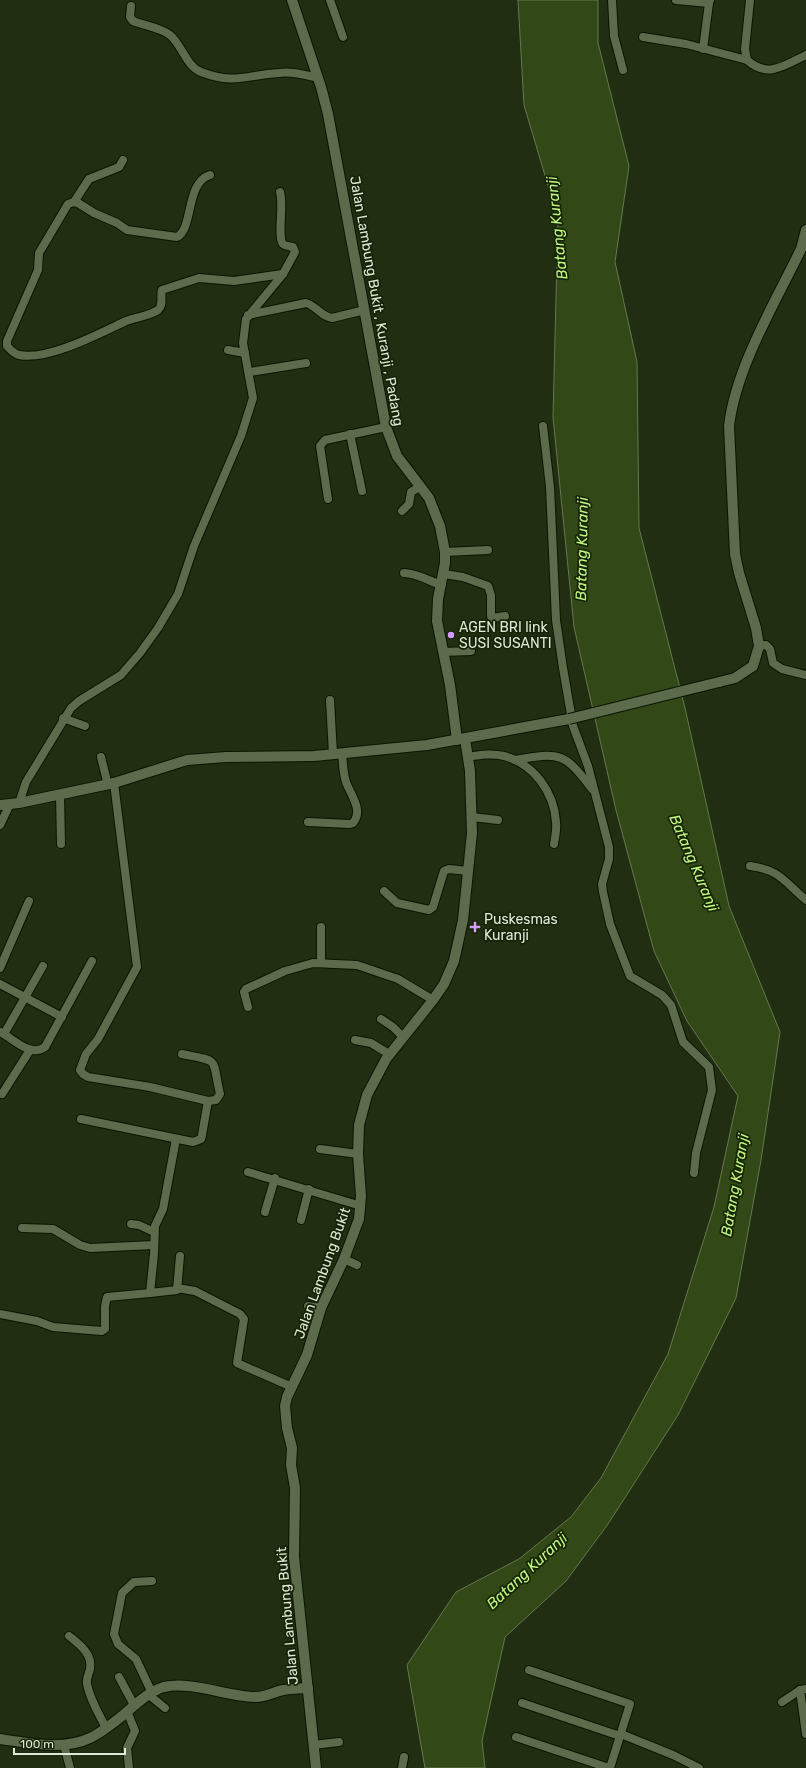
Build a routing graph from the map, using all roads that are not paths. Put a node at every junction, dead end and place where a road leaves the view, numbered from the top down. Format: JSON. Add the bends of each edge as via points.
{"nodes":[{"id":1,"x":292,"y":0,"type":"edge"},
{"id":2,"x":330,"y":0,"type":"edge"},
{"id":3,"x":612,"y":0,"type":"edge"},
{"id":4,"x":676,"y":0,"type":"edge"},
{"id":5,"x":750,"y":0,"type":"edge"},
{"id":6,"x":709,"y":2,"type":"edge"},
{"id":7,"x":131,"y":6,"type":"dead end"},
{"id":8,"x":642,"y":37,"type":"dead end"},
{"id":9,"x":343,"y":38,"type":"dead end"},
{"id":10,"x":703,"y":49,"type":"junction"},
{"id":11,"x":806,"y":55,"type":"edge"},
{"id":12,"x":747,"y":60,"type":"junction"},
{"id":13,"x":623,"y":70,"type":"dead end"},
{"id":14,"x":318,"y":78,"type":"junction"},
{"id":15,"x":123,"y":160,"type":"dead end"},
{"id":16,"x":210,"y":175,"type":"dead end"},
{"id":17,"x":280,"y":192,"type":"dead end"},
{"id":18,"x":74,"y":202,"type":"junction"},
{"id":19,"x":806,"y":230,"type":"edge"},
{"id":20,"x":283,"y":274,"type":"junction"},
{"id":21,"x":365,"y":310,"type":"junction"},
{"id":22,"x":248,"y":315,"type":"junction"},
{"id":23,"x":228,"y":350,"type":"dead end"},
{"id":24,"x":245,"y":353,"type":"junction"},
{"id":25,"x":306,"y":363,"type":"dead end"},
{"id":26,"x":250,"y":372,"type":"junction"},
{"id":27,"x":543,"y":426,"type":"dead end"},
{"id":28,"x":386,"y":428,"type":"junction"},
{"id":29,"x":350,"y":434,"type":"junction"},
{"id":30,"x":421,"y":486,"type":"junction"},
{"id":31,"x":362,"y":491,"type":"dead end"},
{"id":32,"x":328,"y":499,"type":"dead end"},
{"id":33,"x":402,"y":511,"type":"dead end"},
{"id":34,"x":488,"y":550,"type":"dead end"},
{"id":35,"x":445,"y":552,"type":"junction"},
{"id":36,"x":404,"y":573,"type":"dead end"},
{"id":37,"x":444,"y":574,"type":"junction"},
{"id":38,"x":442,"y":585,"type":"junction"},
{"id":39,"x":505,"y":616,"type":"dead end"},
{"id":40,"x":759,"y":646,"type":"junction"},
{"id":41,"x":471,"y":651,"type":"dead end"},
{"id":42,"x":443,"y":652,"type":"junction"},
{"id":43,"x":806,"y":675,"type":"edge"},
{"id":44,"x":330,"y":700,"type":"dead end"},
{"id":45,"x":64,"y":718,"type":"junction"},
{"id":46,"x":85,"y":726,"type":"dead end"},
{"id":47,"x":461,"y":739,"type":"junction"},
{"id":48,"x":338,"y":754,"type":"junction"},
{"id":49,"x":467,"y":757,"type":"junction"},
{"id":50,"x":101,"y":758,"type":"dead end"},
{"id":51,"x":515,"y":760,"type":"junction"},
{"id":52,"x":111,"y":784,"type":"junction"},
{"id":53,"x":594,"y":792,"type":"junction"},
{"id":54,"x":60,"y":795,"type":"junction"},
{"id":55,"x":10,"y":804,"type":"edge"},
{"id":56,"x":472,"y":817,"type":"junction"},
{"id":57,"x":498,"y":820,"type":"dead end"},
{"id":58,"x":308,"y":822,"type":"dead end"},
{"id":59,"x":0,"y":824,"type":"edge"},
{"id":60,"x":61,"y":844,"type":"dead end"},
{"id":61,"x":554,"y":844,"type":"dead end"},
{"id":62,"x":750,"y":866,"type":"dead end"},
{"id":63,"x":468,"y":871,"type":"junction"},
{"id":64,"x":384,"y":891,"type":"dead end"},
{"id":65,"x":806,"y":900,"type":"edge"},
{"id":66,"x":29,"y":901,"type":"dead end"},
{"id":67,"x":321,"y":927,"type":"dead end"},
{"id":68,"x":92,"y":961,"type":"dead end"},
{"id":69,"x":321,"y":963,"type":"junction"},
{"id":70,"x":43,"y":966,"type":"dead end"},
{"id":71,"x":0,"y":968,"type":"edge"},
{"id":72,"x":0,"y":984,"type":"edge"},
{"id":73,"x":25,"y":997,"type":"junction"},
{"id":74,"x":433,"y":1000,"type":"junction"},
{"id":75,"x":248,"y":1006,"type":"dead end"},
{"id":76,"x":62,"y":1017,"type":"junction"},
{"id":77,"x":381,"y":1019,"type":"dead end"},
{"id":78,"x":2,"y":1033,"type":"edge"},
{"id":79,"x":403,"y":1037,"type":"junction"},
{"id":80,"x":354,"y":1040,"type":"dead end"},
{"id":81,"x":30,"y":1050,"type":"junction"},
{"id":82,"x":182,"y":1054,"type":"dead end"},
{"id":83,"x":389,"y":1054,"type":"junction"},
{"id":84,"x":2,"y":1094,"type":"dead end"},
{"id":85,"x":208,"y":1101,"type":"junction"},
{"id":86,"x":81,"y":1119,"type":"dead end"},
{"id":87,"x":176,"y":1139,"type":"junction"},
{"id":88,"x":320,"y":1148,"type":"dead end"},
{"id":89,"x":358,"y":1154,"type":"junction"},
{"id":90,"x":248,"y":1172,"type":"dead end"},
{"id":91,"x":694,"y":1173,"type":"dead end"},
{"id":92,"x":275,"y":1178,"type":"junction"},
{"id":93,"x":309,"y":1189,"type":"junction"},
{"id":94,"x":361,"y":1206,"type":"junction"},
{"id":95,"x":265,"y":1212,"type":"dead end"},
{"id":96,"x":301,"y":1220,"type":"dead end"},
{"id":97,"x":131,"y":1224,"type":"dead end"},
{"id":98,"x":22,"y":1228,"type":"dead end"},
{"id":99,"x":154,"y":1232,"type":"junction"},
{"id":100,"x":154,"y":1245,"type":"junction"},
{"id":101,"x":180,"y":1256,"type":"dead end"},
{"id":102,"x":344,"y":1259,"type":"junction"},
{"id":103,"x":357,"y":1265,"type":"dead end"},
{"id":104,"x":177,"y":1288,"type":"junction"},
{"id":105,"x":150,"y":1293,"type":"junction"},
{"id":106,"x":308,"y":1306,"type":"dead end"},
{"id":107,"x":322,"y":1308,"type":"junction"},
{"id":108,"x":0,"y":1314,"type":"edge"},
{"id":109,"x":292,"y":1387,"type":"junction"},
{"id":110,"x":152,"y":1580,"type":"dead end"},
{"id":111,"x":68,"y":1636,"type":"dead end"},
{"id":112,"x":529,"y":1670,"type":"dead end"},
{"id":113,"x":119,"y":1677,"type":"dead end"},
{"id":114,"x":308,"y":1688,"type":"junction"},
{"id":115,"x":803,"y":1689,"type":"edge"},
{"id":116,"x":150,"y":1694,"type":"junction"},
{"id":117,"x":782,"y":1702,"type":"dead end"},
{"id":118,"x":522,"y":1703,"type":"dead end"},
{"id":119,"x":130,"y":1708,"type":"junction"},
{"id":120,"x":165,"y":1708,"type":"dead end"},
{"id":121,"x":106,"y":1728,"type":"junction"},
{"id":122,"x":806,"y":1734,"type":"edge"},
{"id":123,"x":620,"y":1735,"type":"junction"},
{"id":124,"x":516,"y":1737,"type":"dead end"},
{"id":125,"x":0,"y":1739,"type":"edge"},
{"id":126,"x":339,"y":1742,"type":"dead end"},
{"id":127,"x":64,"y":1745,"type":"junction"},
{"id":128,"x":313,"y":1745,"type":"junction"},
{"id":129,"x":404,"y":1757,"type":"dead end"},
{"id":130,"x":612,"y":1767,"type":"edge"},
{"id":131,"x":70,"y":1768,"type":"edge"},
{"id":132,"x":129,"y":1768,"type":"edge"},
{"id":133,"x":316,"y":1768,"type":"edge"},
{"id":134,"x":402,"y":1768,"type":"edge"},
{"id":135,"x":699,"y":1768,"type":"edge"}],
"edges":[{"from":1,"to":14,"type":"street","name":"Jalan Lambung Bukit , Kuranji , Padang"},
{"from":2,"to":9,"type":"street"},
{"from":3,"to":13,"type":"street","via":[[614,36]]},
{"from":4,"to":6,"type":"street"},
{"from":5,"to":12,"type":"street","via":[[745,49]]},
{"from":6,"to":10,"type":"street"},
{"from":7,"to":14,"type":"street","via":[[130,17],[133,21],[169,35],[199,71],[235,80],[279,72],[293,72]]},
{"from":8,"to":10,"type":"street"},
{"from":10,"to":12,"type":"street"},
{"from":11,"to":12,"type":"street","via":[[771,70],[758,69]]},
{"from":14,"to":21,"type":"street","name":"Jalan Lambung Bukit , Kuranji , Padang","via":[[328,114]]},
{"from":15,"to":18,"type":"street","via":[[119,167],[89,180]]},
{"from":16,"to":18,"type":"street","via":[[199,183],[194,192],[183,233],[177,237],[127,230]]},
{"from":17,"to":20,"type":"street","via":[[283,210],[280,226],[282,242],[292,247],[295,252]]},
{"from":18,"to":20,"type":"street","via":[[68,204],[39,253],[38,270],[7,341],[7,346],[20,355],[45,354],[157,311],[162,304],[161,290],[194,279],[204,277],[234,281]]},
{"from":19,"to":40,"type":"street","via":[[801,249],[744,366],[730,420],[735,554]]},
{"from":20,"to":22,"type":"street"},
{"from":21,"to":22,"type":"street","via":[[327,318],[314,306],[306,303]]},
{"from":21,"to":28,"type":"street","name":"Jalan Lambung Bukit , Kuranji , Padang"},
{"from":22,"to":24,"type":"street","via":[[243,330]]},
{"from":23,"to":24,"type":"street"},
{"from":24,"to":26,"type":"street"},
{"from":25,"to":26,"type":"street"},
{"from":26,"to":45,"type":"street","via":[[253,398],[241,436],[194,546],[178,594],[145,647],[121,675],[79,701]]},
{"from":27,"to":53,"type":"street","via":[[550,487],[556,620],[573,726],[583,750]]},
{"from":28,"to":29,"type":"street"},
{"from":28,"to":30,"type":"street","name":"Jalan Lambung Bukit , Kuranji , Padang","via":[[397,456]]},
{"from":29,"to":31,"type":"street"},
{"from":29,"to":32,"type":"street","via":[[325,440],[321,444]]},
{"from":30,"to":33,"type":"street","via":[[411,492],[409,504]]},
{"from":30,"to":35,"type":"street","name":"Jalan Lambung Bukit , Kuranji , Padang","via":[[436,511]]},
{"from":34,"to":35,"type":"street"},
{"from":35,"to":37,"type":"street","name":"Jalan Lambung Bukit , Kuranji , Padang"},
{"from":36,"to":38,"type":"street","via":[[416,574]]},
{"from":37,"to":38,"type":"street","name":"Jalan Lambung Bukit , Kuranji , Padang"},
{"from":37,"to":39,"type":"street","via":[[488,586],[492,618]]},
{"from":38,"to":42,"type":"street","name":"Jalan Lambung Bukit , Kuranji , Padang","via":[[437,605],[437,622]]},
{"from":40,"to":43,"type":"street","via":[[766,645],[770,649],[773,663],[782,669]]},
{"from":40,"to":47,"type":"street","bridge":true,"via":[[754,666],[735,678],[569,719]]},
{"from":41,"to":42,"type":"street"},
{"from":42,"to":47,"type":"street","name":"Jalan Lambung Bukit , Kuranji , Padang"},
{"from":44,"to":48,"type":"street"},
{"from":45,"to":46,"type":"street"},
{"from":45,"to":55,"type":"street"},
{"from":47,"to":48,"type":"street"},
{"from":47,"to":49,"type":"street","name":"Jalan Lambung Bukit"},
{"from":48,"to":52,"type":"street","via":[[187,760]]},
{"from":48,"to":58,"type":"street","via":[[345,780],[356,805],[356,820],[352,824]]},
{"from":49,"to":51,"type":"street","via":[[486,754]]},
{"from":49,"to":56,"type":"street","name":"Jalan Lambung Bukit"},
{"from":50,"to":52,"type":"street"},
{"from":51,"to":53,"type":"street","via":[[546,754],[560,757],[577,770]]},
{"from":51,"to":61,"type":"street","via":[[531,769],[542,781],[556,821]]},
{"from":52,"to":54,"type":"street"},
{"from":52,"to":85,"type":"street","via":[[137,966],[98,1039],[86,1054],[80,1070],[88,1077],[150,1087]]},
{"from":53,"to":91,"type":"street","via":[[609,847],[609,858],[602,884],[606,907],[630,976],[662,995],[671,1005],[683,1042],[709,1068],[712,1090],[696,1153]]},
{"from":54,"to":55,"type":"street"},
{"from":54,"to":60,"type":"street"},
{"from":55,"to":59,"type":"street"},
{"from":56,"to":57,"type":"street"},
{"from":56,"to":63,"type":"street","name":"Jalan Lambung Bukit"},
{"from":62,"to":65,"type":"street","via":[[767,868],[775,872]]},
{"from":63,"to":64,"type":"street","via":[[444,871],[433,907],[428,910],[397,903]]},
{"from":63,"to":74,"type":"street","name":"Jalan Lambung Bukit","via":[[454,961],[444,984]]},
{"from":66,"to":71,"type":"street"},
{"from":67,"to":69,"type":"street"},
{"from":68,"to":76,"type":"street"},
{"from":69,"to":74,"type":"street","via":[[357,964],[398,979]]},
{"from":69,"to":75,"type":"street","via":[[285,971],[246,989],[244,992]]},
{"from":70,"to":73,"type":"street"},
{"from":72,"to":73,"type":"street"},
{"from":73,"to":76,"type":"street"},
{"from":73,"to":78,"type":"street"},
{"from":74,"to":79,"type":"street","name":"Jalan Lambung Bukit"},
{"from":76,"to":81,"type":"street","via":[[45,1047]]},
{"from":77,"to":79,"type":"street"},
{"from":78,"to":81,"type":"street"},
{"from":79,"to":83,"type":"street","name":"Jalan Lambung Bukit"},
{"from":80,"to":83,"type":"street","via":[[371,1043]]},
{"from":81,"to":84,"type":"street"},
{"from":82,"to":85,"type":"street","via":[[210,1060],[214,1064],[220,1094],[216,1100]]},
{"from":83,"to":89,"type":"street","name":"Jalan Lambung Bukit","via":[[372,1083],[362,1110]]},
{"from":85,"to":87,"type":"street","via":[[201,1139],[193,1142]]},
{"from":86,"to":87,"type":"street"},
{"from":87,"to":99,"type":"street","via":[[163,1209],[156,1220]]},
{"from":88,"to":89,"type":"street"},
{"from":89,"to":94,"type":"street","name":"Jalan Lambung Bukit"},
{"from":90,"to":92,"type":"street"},
{"from":92,"to":93,"type":"street"},
{"from":92,"to":95,"type":"street"},
{"from":93,"to":94,"type":"street"},
{"from":93,"to":96,"type":"street"},
{"from":94,"to":102,"type":"street","name":"Jalan Lambung Bukit","via":[[359,1219]]},
{"from":97,"to":99,"type":"street"},
{"from":98,"to":100,"type":"street","via":[[53,1229],[90,1248]]},
{"from":99,"to":100,"type":"street"},
{"from":100,"to":105,"type":"street"},
{"from":101,"to":104,"type":"street"},
{"from":102,"to":103,"type":"street"},
{"from":102,"to":107,"type":"street","name":"Jalan Lambung Bukit"},
{"from":104,"to":105,"type":"street","via":[[173,1291]]},
{"from":104,"to":109,"type":"street","via":[[195,1291],[240,1314],[244,1320],[237,1363]]},
{"from":105,"to":108,"type":"street","via":[[107,1297],[105,1329],[102,1331],[52,1327],[37,1321]]},
{"from":106,"to":107,"type":"street"},
{"from":107,"to":109,"type":"street","name":"Jalan Lambung Bukit","via":[[307,1355]]},
{"from":109,"to":114,"type":"street","name":"Jalan Lambung Bukit","via":[[285,1406],[292,1448],[291,1464],[295,1488],[294,1557]]},
{"from":110,"to":116,"type":"street","via":[[134,1582],[122,1593],[114,1634],[118,1644],[136,1659]]},
{"from":111,"to":121,"type":"street","via":[[89,1657],[88,1689]]},
{"from":112,"to":123,"type":"street","via":[[630,1704]]},
{"from":113,"to":119,"type":"street"},
{"from":114,"to":116,"type":"street","via":[[284,1690],[261,1697],[179,1686],[166,1687]]},
{"from":114,"to":128,"type":"street","name":"Jalan Lambung Bukit"},
{"from":115,"to":117,"type":"street"},
{"from":115,"to":122,"type":"street"},
{"from":116,"to":119,"type":"street"},
{"from":116,"to":120,"type":"street"},
{"from":118,"to":123,"type":"street"},
{"from":119,"to":121,"type":"street"},
{"from":119,"to":132,"type":"street","via":[[135,1731],[127,1748]]},
{"from":121,"to":127,"type":"street","via":[[89,1738]]},
{"from":123,"to":130,"type":"street"},
{"from":123,"to":135,"type":"street","via":[[673,1754]]},
{"from":124,"to":130,"type":"street"},
{"from":125,"to":127,"type":"street"},
{"from":126,"to":128,"type":"street"},
{"from":127,"to":131,"type":"street"},
{"from":128,"to":133,"type":"street","name":"Jalan Lambung Bukit"},
{"from":129,"to":134,"type":"street"}]}
